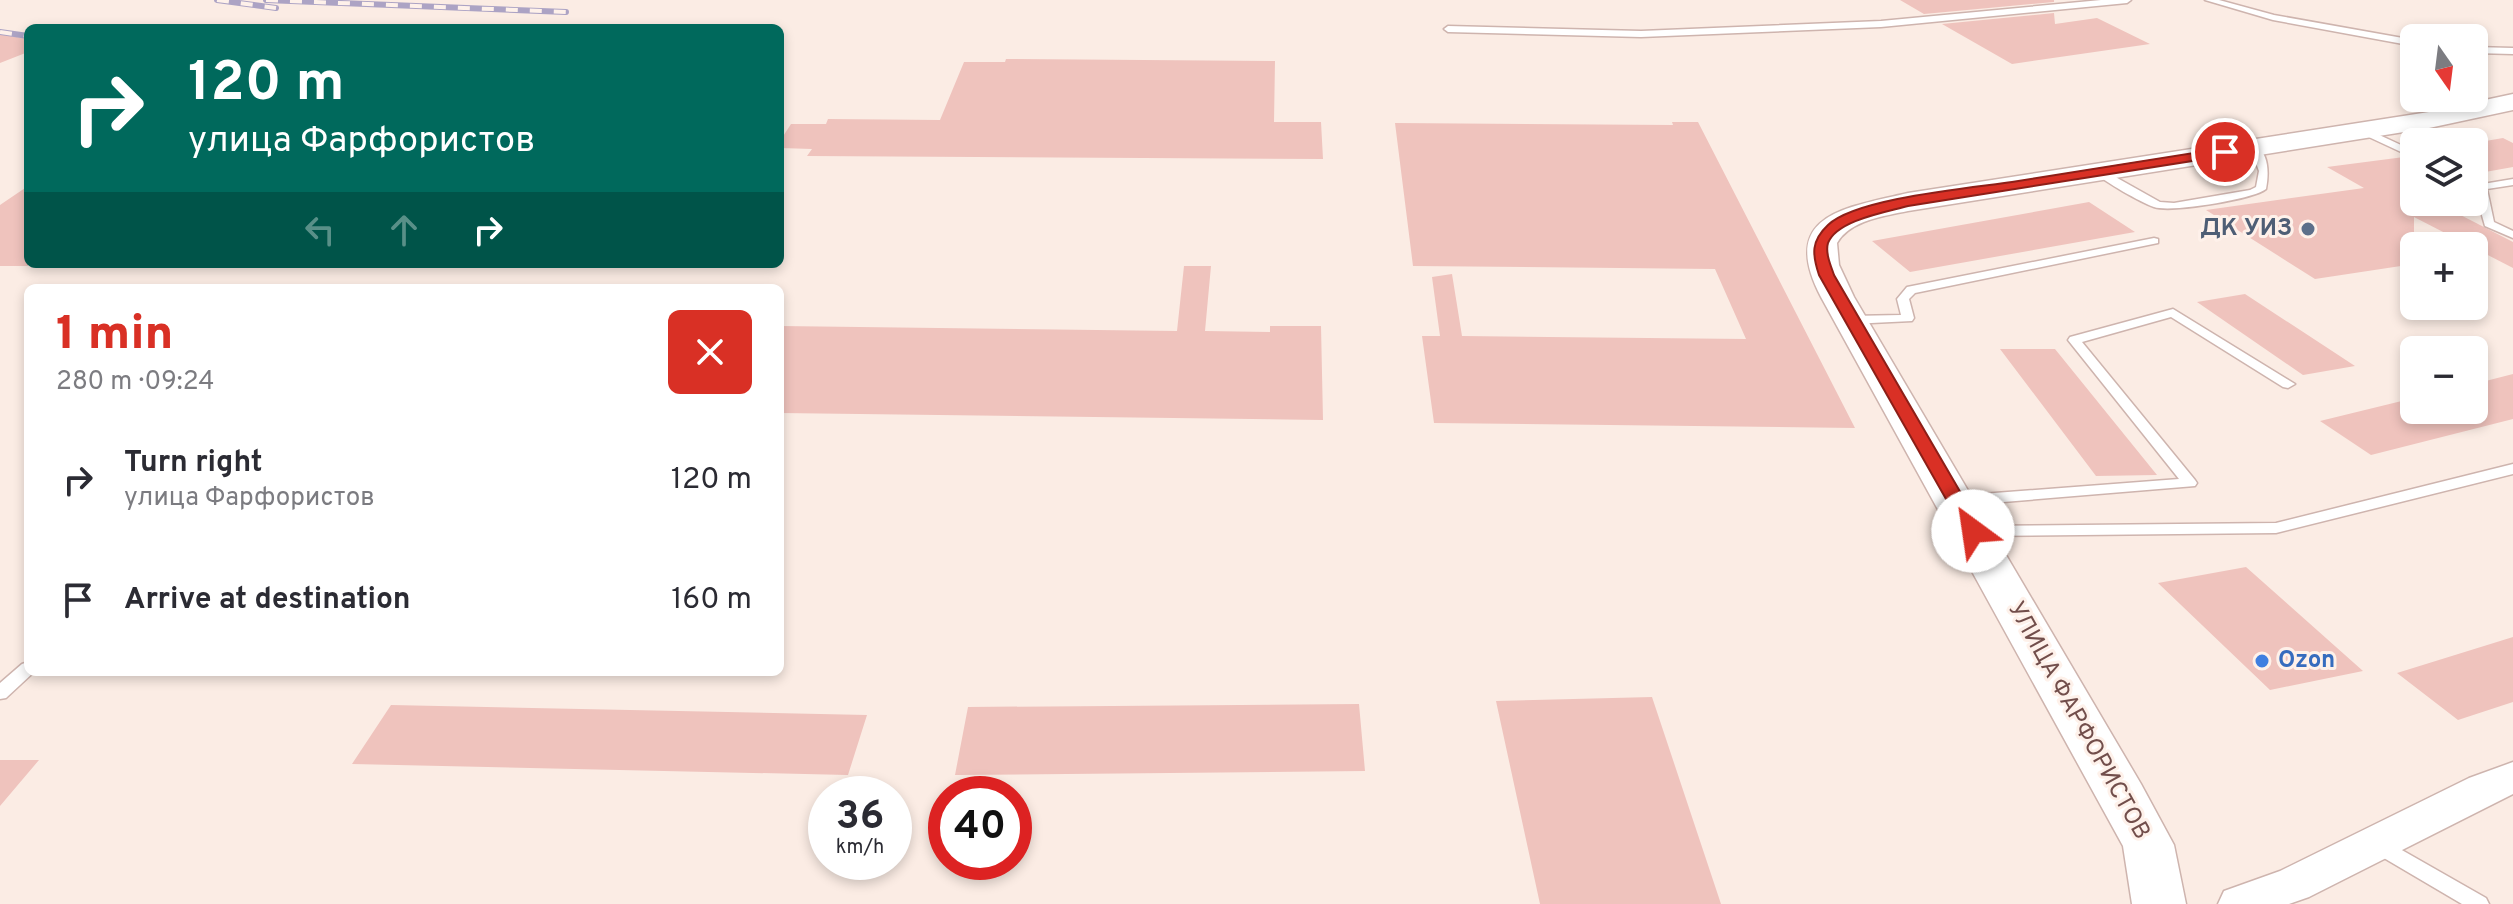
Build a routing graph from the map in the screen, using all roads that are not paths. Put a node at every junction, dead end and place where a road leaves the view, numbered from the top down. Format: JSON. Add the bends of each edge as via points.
{"nodes":[{"id":1,"x":2127,"y":0,"type":"edge"},
{"id":2,"x":2209,"y":0,"type":"edge"},
{"id":3,"x":1448,"y":29,"type":"dead end"},
{"id":4,"x":2400,"y":40,"type":"edge"},
{"id":5,"x":2488,"y":50,"type":"edge"},
{"id":6,"x":2513,"y":51,"type":"edge"},
{"id":7,"x":2513,"y":102,"type":"edge"},
{"id":8,"x":2362,"y":130,"type":"junction"},
{"id":9,"x":2255,"y":147,"type":"junction"},
{"id":10,"x":2400,"y":148,"type":"edge"},
{"id":11,"x":2099,"y":172,"type":"junction"},
{"id":12,"x":2513,"y":182,"type":"edge"},
{"id":13,"x":2488,"y":184,"type":"edge"},
{"id":14,"x":2487,"y":216,"type":"edge"},
{"id":15,"x":2513,"y":235,"type":"edge"},
{"id":16,"x":2154,"y":241,"type":"dead end"},
{"id":17,"x":1850,"y":320,"type":"junction"},
{"id":18,"x":2288,"y":384,"type":"dead end"},
{"id":19,"x":2513,"y":469,"type":"edge"},
{"id":20,"x":1964,"y":516,"type":"junction"},
{"id":21,"x":24,"y":672,"type":"edge"},
{"id":22,"x":0,"y":693,"type":"edge"},
{"id":23,"x":2513,"y":778,"type":"edge"},
{"id":24,"x":2375,"y":843,"type":"junction"},
{"id":25,"x":2159,"y":904,"type":"edge"},
{"id":26,"x":2239,"y":904,"type":"edge"},
{"id":27,"x":2479,"y":904,"type":"edge"}],
"edges":[{"from":1,"to":3,"type":"lane","via":[[1881,24],[1641,34]]},
{"from":2,"to":4,"type":"lane"},
{"from":5,"to":6,"type":"lane"},
{"from":7,"to":8,"type":"street","name":"УЛИЦА ФАРФОРИСТОВ"},
{"from":8,"to":9,"type":"street","name":"УЛИЦА ФАРФОРИСТОВ"},
{"from":8,"to":10,"type":"lane"},
{"from":9,"to":11,"type":"street","name":"УЛИЦА ФАРФОРИСТОВ"},
{"from":9,"to":11,"type":"lane","via":[[2264,171],[2261,189],[2174,206],[2144,200]]},
{"from":11,"to":17,"type":"street","name":"УЛИЦА ФАРФОРИСТОВ","via":[[1908,202],[1834,226],[1821,243],[1821,256]]},
{"from":12,"to":13,"type":"lane"},
{"from":14,"to":15,"type":"lane","via":[[2489,224]]},
{"from":16,"to":17,"type":"lane","via":[[1911,290],[1903,299],[1908,318]]},
{"from":17,"to":20,"type":"street","name":"УЛИЦА ФАРФОРИСТОВ"},
{"from":18,"to":20,"type":"lane","via":[[2173,313],[2074,340],[2190,483]]},
{"from":19,"to":20,"type":"lane","via":[[2276,528]]},
{"from":20,"to":25,"type":"street","name":"УЛИЦА ФАРФОРИСТОВ","via":[[2148,845]]},
{"from":21,"to":22,"type":"lane"},
{"from":23,"to":24,"type":"street"},
{"from":24,"to":26,"type":"street","via":[[2294,884]]},
{"from":24,"to":27,"type":"lane"}]}
